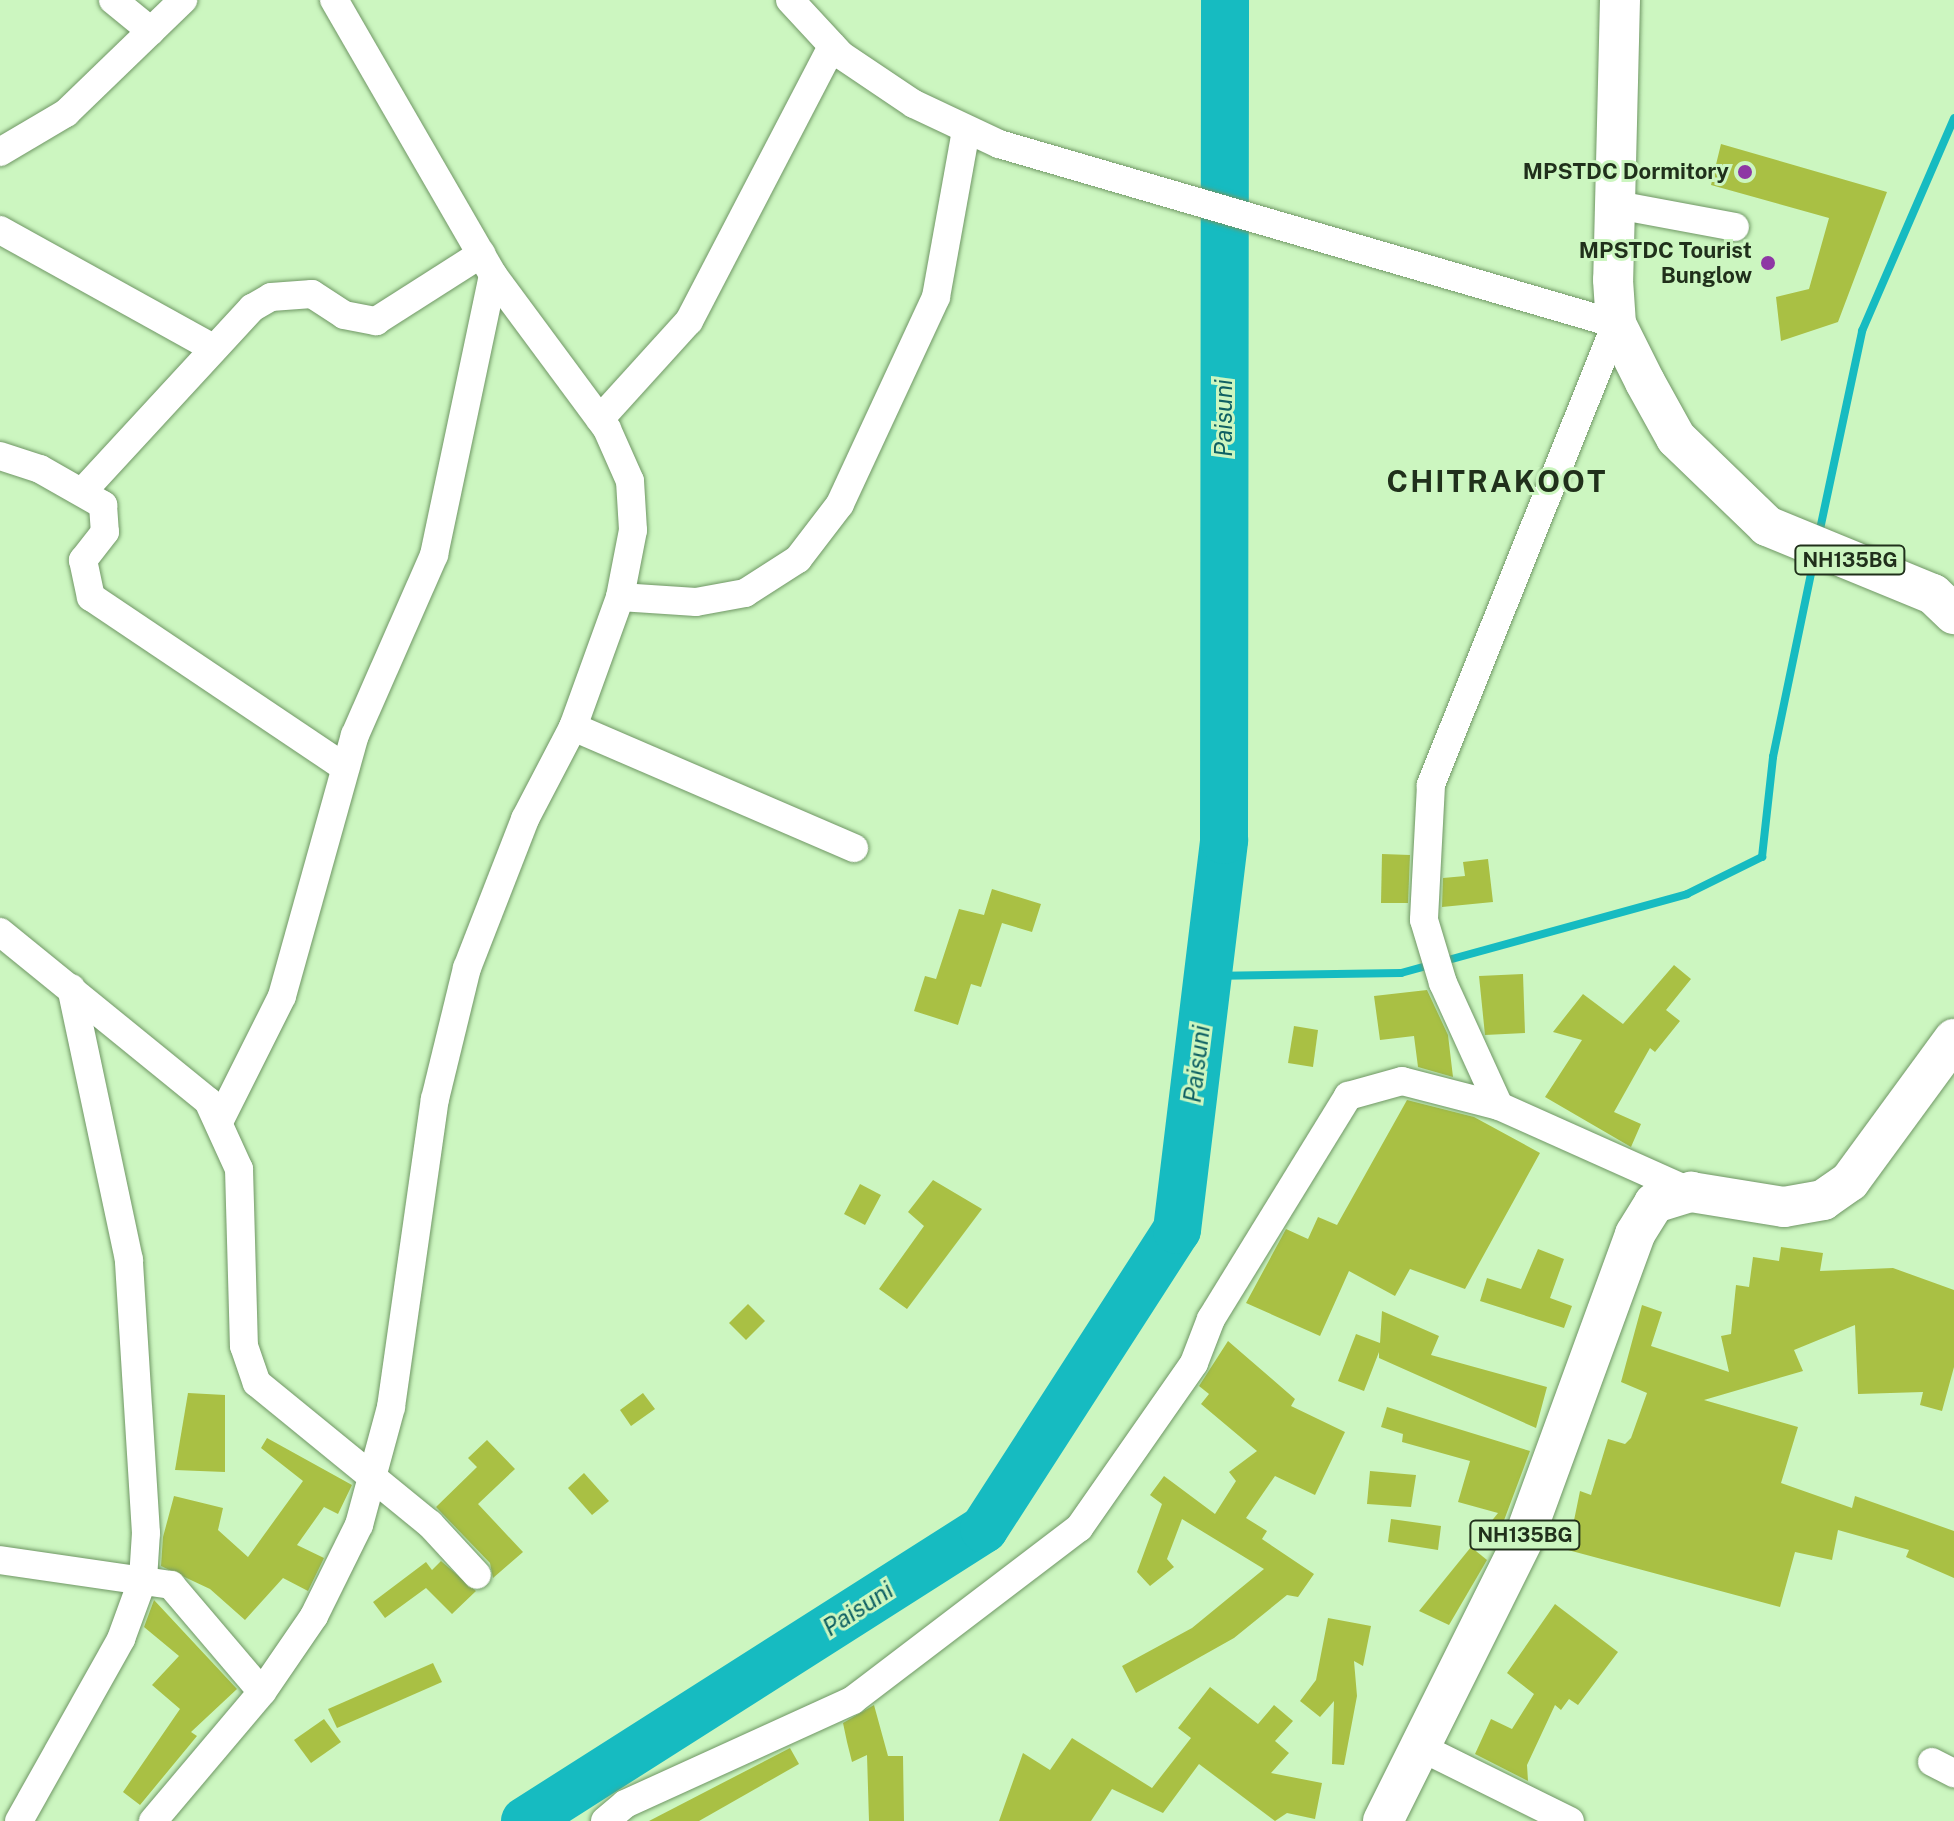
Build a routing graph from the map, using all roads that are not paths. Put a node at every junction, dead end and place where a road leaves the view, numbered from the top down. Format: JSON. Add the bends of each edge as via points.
{"nodes":[{"id":1,"x":113,"y":0,"type":"edge"},
{"id":2,"x":183,"y":0,"type":"edge"},
{"id":3,"x":334,"y":0,"type":"edge"},
{"id":4,"x":790,"y":0,"type":"edge"},
{"id":5,"x":821,"y":0,"type":"edge"},
{"id":6,"x":1620,"y":0,"type":"edge"},
{"id":7,"x":151,"y":31,"type":"junction"},
{"id":8,"x":826,"y":39,"type":"junction"},
{"id":9,"x":966,"y":130,"type":"junction"},
{"id":10,"x":0,"y":152,"type":"edge"},
{"id":11,"x":1612,"y":204,"type":"junction"},
{"id":12,"x":1735,"y":227,"type":"dead end"},
{"id":13,"x":0,"y":230,"type":"edge"},
{"id":14,"x":487,"y":264,"type":"junction"},
{"id":15,"x":1616,"y":324,"type":"junction"},
{"id":16,"x":213,"y":348,"type":"junction"},
{"id":17,"x":600,"y":419,"type":"junction"},
{"id":18,"x":0,"y":456,"type":"edge"},
{"id":19,"x":84,"y":490,"type":"junction"},
{"id":20,"x":620,"y":597,"type":"junction"},
{"id":21,"x":1944,"y":604,"type":"edge"},
{"id":22,"x":573,"y":727,"type":"junction"},
{"id":23,"x":345,"y":768,"type":"junction"},
{"id":24,"x":854,"y":848,"type":"dead end"},
{"id":25,"x":0,"y":932,"type":"edge"},
{"id":26,"x":71,"y":988,"type":"junction"},
{"id":27,"x":1954,"y":1039,"type":"edge"},
{"id":28,"x":1499,"y":1106,"type":"junction"},
{"id":29,"x":221,"y":1118,"type":"junction"},
{"id":30,"x":1691,"y":1192,"type":"junction"},
{"id":31,"x":373,"y":1483,"type":"junction"},
{"id":32,"x":0,"y":1560,"type":"edge"},
{"id":33,"x":477,"y":1575,"type":"dead end"},
{"id":34,"x":143,"y":1579,"type":"junction"},
{"id":35,"x":262,"y":1692,"type":"junction"},
{"id":36,"x":1422,"y":1748,"type":"junction"},
{"id":37,"x":19,"y":1821,"type":"edge"},
{"id":38,"x":153,"y":1821,"type":"edge"},
{"id":39,"x":605,"y":1821,"type":"edge"},
{"id":40,"x":1383,"y":1821,"type":"edge"},
{"id":41,"x":1570,"y":1821,"type":"edge"}],
"edges":[{"from":1,"to":7,"type":"street"},
{"from":2,"to":7,"type":"street"},
{"from":3,"to":14,"type":"street"},
{"from":4,"to":8,"type":"street"},
{"from":5,"to":8,"type":"street"},
{"from":6,"to":11,"type":"highway","number":"NH135BG"},
{"from":7,"to":10,"type":"street","via":[[66,113]]},
{"from":8,"to":9,"type":"street"},
{"from":8,"to":17,"type":"street","via":[[689,321]]},
{"from":9,"to":15,"type":"street","via":[[1489,292]]},
{"from":9,"to":20,"type":"street","via":[[936,297],[840,504],[798,559],[745,593],[696,602]]},
{"from":11,"to":12,"type":"street"},
{"from":11,"to":15,"type":"highway","number":"NH135BG"},
{"from":13,"to":16,"type":"street"},
{"from":14,"to":16,"type":"street","via":[[376,321],[344,315],[312,294],[271,297]]},
{"from":14,"to":17,"type":"street"},
{"from":14,"to":23,"type":"street","via":[[434,555]]},
{"from":15,"to":21,"type":"highway","number":"NH135BG","via":[[1676,438],[1767,526]]},
{"from":15,"to":28,"type":"street","via":[[1451,721],[1431,785],[1424,920],[1443,983]]},
{"from":16,"to":19,"type":"street"},
{"from":17,"to":20,"type":"street","via":[[630,481],[633,530]]},
{"from":18,"to":19,"type":"street"},
{"from":19,"to":23,"type":"street","via":[[109,519],[83,560],[91,597]]},
{"from":20,"to":22,"type":"street"},
{"from":22,"to":24,"type":"street"},
{"from":22,"to":31,"type":"street","via":[[525,819],[467,968],[435,1099],[403,1343]]},
{"from":23,"to":29,"type":"street","via":[[282,996]]},
{"from":25,"to":26,"type":"street"},
{"from":26,"to":29,"type":"street","via":[[184,1073]]},
{"from":26,"to":34,"type":"street","via":[[129,1260],[142,1423]]},
{"from":27,"to":30,"type":"highway","number":"NH135BG","via":[[1850,1181],[1823,1200],[1784,1207]]},
{"from":28,"to":30,"type":"street"},
{"from":28,"to":39,"type":"street","via":[[1402,1081],[1348,1096],[1211,1319],[1194,1363],[1079,1528],[853,1700],[625,1804]]},
{"from":29,"to":31,"type":"street","via":[[239,1169],[244,1346],[257,1383]]},
{"from":30,"to":36,"type":"highway","number":"NH135BG","via":[[1654,1203],[1635,1234],[1524,1538]]},
{"from":31,"to":33,"type":"street","via":[[430,1524]]},
{"from":31,"to":35,"type":"street","via":[[314,1616]]},
{"from":32,"to":34,"type":"street"},
{"from":34,"to":35,"type":"street","via":[[182,1592],[220,1649]]},
{"from":34,"to":37,"type":"street","via":[[121,1639]]},
{"from":35,"to":38,"type":"street"},
{"from":36,"to":40,"type":"highway","number":"NH135BG"},
{"from":36,"to":41,"type":"street"}]}
